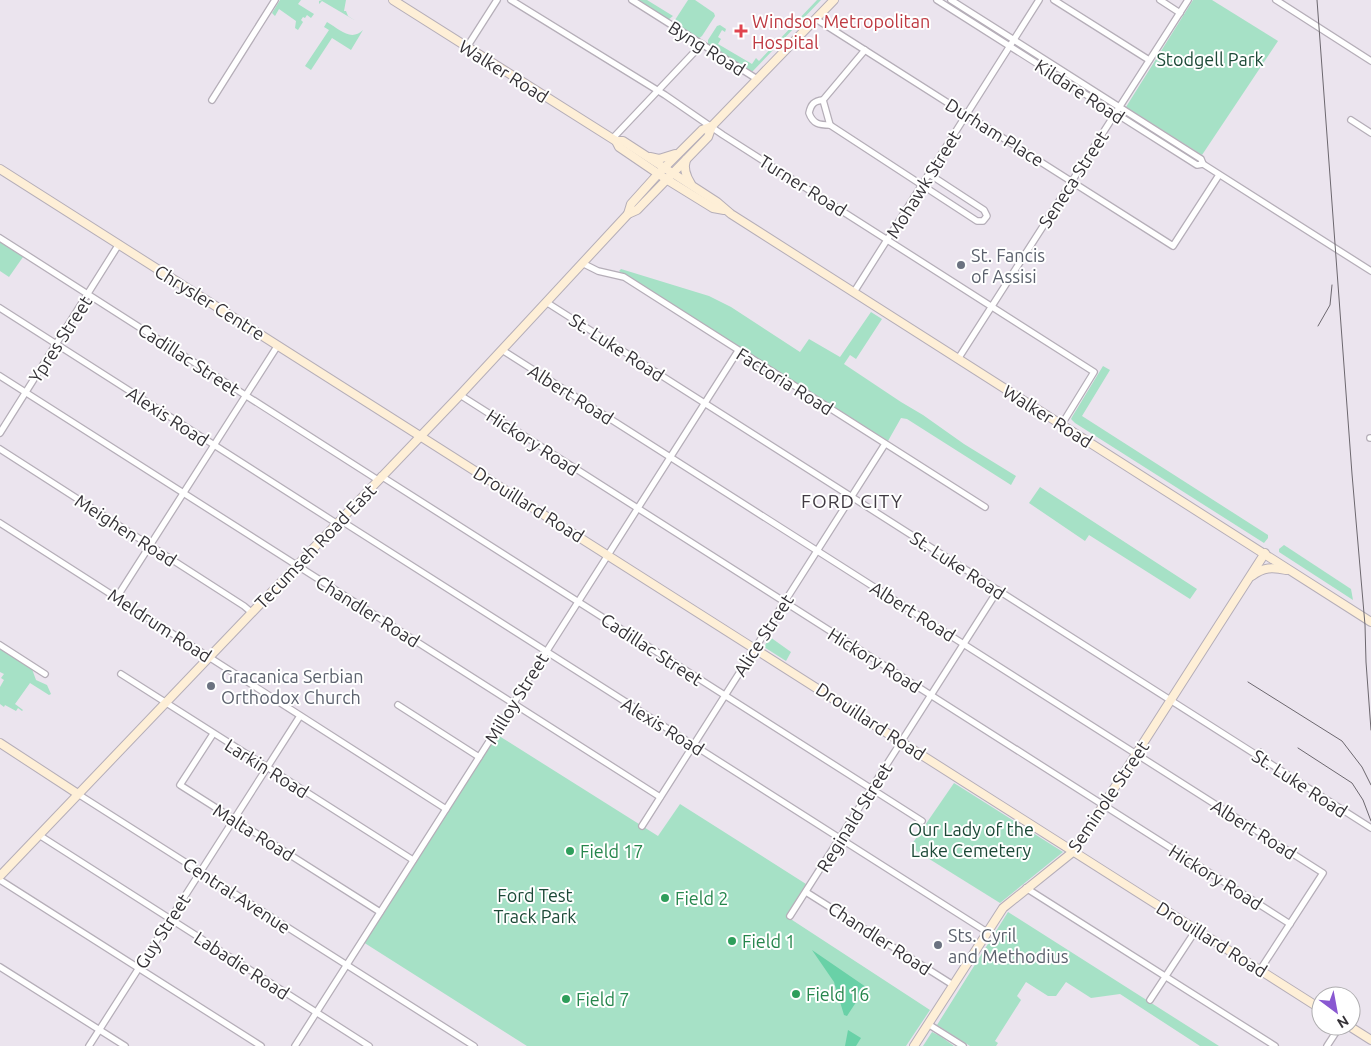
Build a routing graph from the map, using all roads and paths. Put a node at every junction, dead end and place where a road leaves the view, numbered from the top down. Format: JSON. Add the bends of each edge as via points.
{"nodes":[{"id":1,"x":275,"y":0,"type":"edge"},
{"id":2,"x":393,"y":0,"type":"edge"},
{"id":3,"x":497,"y":0,"type":"edge"},
{"id":4,"x":511,"y":0,"type":"edge"},
{"id":5,"x":632,"y":0,"type":"edge"},
{"id":6,"x":834,"y":0,"type":"edge"},
{"id":7,"x":937,"y":0,"type":"edge"},
{"id":8,"x":951,"y":0,"type":"edge"},
{"id":9,"x":1039,"y":0,"type":"edge"},
{"id":10,"x":1054,"y":0,"type":"edge"},
{"id":11,"x":1160,"y":0,"type":"edge"},
{"id":12,"x":1188,"y":0,"type":"edge"},
{"id":13,"x":1276,"y":0,"type":"edge"},
{"id":14,"x":962,"y":7,"type":"junction"},
{"id":15,"x":1180,"y":12,"type":"junction"},
{"id":16,"x":958,"y":14,"type":"junction"},
{"id":17,"x":816,"y":19,"type":"junction"},
{"id":18,"x":1014,"y":40,"type":"junction"},
{"id":19,"x":702,"y":44,"type":"junction"},
{"id":20,"x":1010,"y":46,"type":"junction"},
{"id":21,"x":467,"y":47,"type":"junction"},
{"id":22,"x":865,"y":50,"type":"junction"},
{"id":23,"x":1149,"y":60,"type":"junction"},
{"id":24,"x":1371,"y":61,"type":"edge"},
{"id":25,"x":757,"y":79,"type":"junction"},
{"id":26,"x":657,"y":91,"type":"junction"},
{"id":27,"x":212,"y":100,"type":"dead end"},
{"id":28,"x":823,"y":100,"type":"junction"},
{"id":29,"x":1119,"y":107,"type":"junction"},
{"id":30,"x":1115,"y":114,"type":"junction"},
{"id":31,"x":967,"y":115,"type":"junction"},
{"id":32,"x":1351,"y":120,"type":"dead end"},
{"id":33,"x":830,"y":125,"type":"junction"},
{"id":34,"x":712,"y":126,"type":"junction"},
{"id":35,"x":1371,"y":133,"type":"edge"},
{"id":36,"x":614,"y":139,"type":"junction"},
{"id":37,"x":681,"y":151,"type":"junction"},
{"id":38,"x":687,"y":158,"type":"junction"},
{"id":39,"x":644,"y":160,"type":"junction"},
{"id":40,"x":1203,"y":164,"type":"junction"},
{"id":41,"x":0,"y":168,"type":"edge"},
{"id":42,"x":664,"y":168,"type":"junction"},
{"id":43,"x":672,"y":173,"type":"junction"},
{"id":44,"x":658,"y":174,"type":"junction"},
{"id":45,"x":929,"y":174,"type":"junction"},
{"id":46,"x":1220,"y":175,"type":"junction"},
{"id":47,"x":666,"y":179,"type":"junction"},
{"id":48,"x":1072,"y":182,"type":"junction"},
{"id":49,"x":693,"y":186,"type":"junction"},
{"id":50,"x":922,"y":186,"type":"junction"},
{"id":51,"x":645,"y":187,"type":"junction"},
{"id":52,"x":724,"y":210,"type":"junction"},
{"id":53,"x":628,"y":214,"type":"junction"},
{"id":54,"x":0,"y":238,"type":"edge"},
{"id":55,"x":888,"y":239,"type":"junction"},
{"id":56,"x":120,"y":244,"type":"junction"},
{"id":57,"x":582,"y":263,"type":"junction"},
{"id":58,"x":1371,"y":271,"type":"edge"},
{"id":59,"x":854,"y":292,"type":"junction"},
{"id":60,"x":89,"y":294,"type":"junction"},
{"id":61,"x":546,"y":302,"type":"junction"},
{"id":62,"x":992,"y":306,"type":"junction"},
{"id":63,"x":0,"y":308,"type":"edge"},
{"id":64,"x":57,"y":344,"type":"junction"},
{"id":65,"x":278,"y":345,"type":"junction"},
{"id":66,"x":502,"y":350,"type":"junction"},
{"id":67,"x":738,"y":351,"type":"junction"},
{"id":68,"x":958,"y":359,"type":"junction"},
{"id":69,"x":0,"y":376,"type":"edge"},
{"id":70,"x":26,"y":393,"type":"junction"},
{"id":71,"x":460,"y":395,"type":"junction"},
{"id":72,"x":246,"y":396,"type":"junction"},
{"id":73,"x":705,"y":403,"type":"junction"},
{"id":74,"x":1062,"y":424,"type":"junction"},
{"id":75,"x":0,"y":433,"type":"edge"},
{"id":76,"x":420,"y":435,"type":"junction"},
{"id":77,"x":885,"y":444,"type":"junction"},
{"id":78,"x":215,"y":446,"type":"junction"},
{"id":79,"x":0,"y":449,"type":"edge"},
{"id":80,"x":670,"y":457,"type":"junction"},
{"id":81,"x":379,"y":478,"type":"junction"},
{"id":82,"x":184,"y":494,"type":"junction"},
{"id":83,"x":851,"y":497,"type":"junction"},
{"id":84,"x":985,"y":507,"type":"dead end"},
{"id":85,"x":637,"y":509,"type":"junction"},
{"id":86,"x":338,"y":522,"type":"junction"},
{"id":87,"x":0,"y":523,"type":"edge"},
{"id":88,"x":151,"y":546,"type":"junction"},
{"id":89,"x":817,"y":550,"type":"junction"},
{"id":90,"x":1265,"y":553,"type":"junction"},
{"id":91,"x":608,"y":554,"type":"junction"},
{"id":92,"x":295,"y":566,"type":"junction"},
{"id":93,"x":1292,"y":571,"type":"junction"},
{"id":94,"x":1249,"y":579,"type":"junction"},
{"id":95,"x":998,"y":590,"type":"junction"},
{"id":96,"x":118,"y":598,"type":"junction"},
{"id":97,"x":578,"y":601,"type":"junction"},
{"id":98,"x":784,"y":602,"type":"junction"},
{"id":99,"x":251,"y":612,"type":"junction"},
{"id":100,"x":1371,"y":622,"type":"edge"},
{"id":101,"x":964,"y":644,"type":"junction"},
{"id":102,"x":0,"y":645,"type":"edge"},
{"id":103,"x":755,"y":648,"type":"junction"},
{"id":104,"x":546,"y":651,"type":"junction"},
{"id":105,"x":209,"y":657,"type":"junction"},
{"id":106,"x":45,"y":674,"type":"dead end"},
{"id":107,"x":121,"y":674,"type":"dead end"},
{"id":108,"x":725,"y":695,"type":"junction"},
{"id":109,"x":931,"y":695,"type":"junction"},
{"id":110,"x":1171,"y":701,"type":"junction"},
{"id":111,"x":165,"y":703,"type":"junction"},
{"id":112,"x":512,"y":704,"type":"junction"},
{"id":113,"x":398,"y":705,"type":"dead end"},
{"id":114,"x":300,"y":716,"type":"junction"},
{"id":115,"x":213,"y":734,"type":"junction"},
{"id":116,"x":901,"y":741,"type":"junction"},
{"id":117,"x":0,"y":743,"type":"edge"},
{"id":118,"x":693,"y":745,"type":"junction"},
{"id":119,"x":1137,"y":754,"type":"junction"},
{"id":120,"x":479,"y":757,"type":"junction"},
{"id":121,"x":267,"y":768,"type":"junction"},
{"id":122,"x":872,"y":789,"type":"junction"},
{"id":123,"x":78,"y":794,"type":"junction"},
{"id":124,"x":660,"y":798,"type":"junction"},
{"id":125,"x":1104,"y":806,"type":"junction"},
{"id":126,"x":446,"y":808,"type":"junction"},
{"id":127,"x":234,"y":819,"type":"junction"},
{"id":128,"x":922,"y":821,"type":"dead end"},
{"id":129,"x":642,"y":826,"type":"dead end"},
{"id":130,"x":1371,"y":828,"type":"edge"},
{"id":131,"x":39,"y":835,"type":"junction"},
{"id":132,"x":840,"y":839,"type":"junction"},
{"id":133,"x":1074,"y":851,"type":"junction"},
{"id":134,"x":413,"y":860,"type":"junction"},
{"id":135,"x":201,"y":871,"type":"junction"},
{"id":136,"x":0,"y":876,"type":"edge"},
{"id":137,"x":0,"y":880,"type":"edge"},
{"id":138,"x":1026,"y":888,"type":"junction"},
{"id":139,"x":806,"y":892,"type":"junction"},
{"id":140,"x":380,"y":912,"type":"junction"},
{"id":141,"x":790,"y":916,"type":"dead end"},
{"id":142,"x":170,"y":919,"type":"junction"},
{"id":143,"x":1290,"y":924,"type":"junction"},
{"id":144,"x":1196,"y":930,"type":"junction"},
{"id":145,"x":987,"y":932,"type":"junction"},
{"id":146,"x":347,"y":964,"type":"junction"},
{"id":147,"x":0,"y":967,"type":"edge"},
{"id":148,"x":138,"y":968,"type":"junction"},
{"id":149,"x":1260,"y":970,"type":"junction"},
{"id":150,"x":1166,"y":977,"type":"junction"},
{"id":151,"x":953,"y":985,"type":"junction"},
{"id":152,"x":1150,"y":1000,"type":"dead end"},
{"id":153,"x":1311,"y":1003,"type":"edge"},
{"id":154,"x":316,"y":1012,"type":"junction"},
{"id":155,"x":928,"y":1024,"type":"junction"},
{"id":156,"x":99,"y":1030,"type":"junction"},
{"id":157,"x":89,"y":1046,"type":"edge"},
{"id":158,"x":125,"y":1046,"type":"edge"},
{"id":159,"x":261,"y":1046,"type":"edge"},
{"id":160,"x":295,"y":1046,"type":"edge"},
{"id":161,"x":369,"y":1046,"type":"edge"},
{"id":162,"x":474,"y":1046,"type":"edge"},
{"id":163,"x":914,"y":1046,"type":"edge"},
{"id":164,"x":963,"y":1046,"type":"edge"},
{"id":165,"x":1274,"y":1046,"type":"edge"}],
"edges":[{"from":1,"to":27,"type":"street"},
{"from":2,"to":21,"type":"main road","name":"Walker Road"},
{"from":3,"to":21,"type":"street"},
{"from":4,"to":26,"type":"street","name":"Turner Road"},
{"from":5,"to":19,"type":"street","name":"Byng Road"},
{"from":6,"to":17,"type":"main road","name":"Tecumseh Road East"},
{"from":7,"to":16,"type":"street","name":"Kildare Road"},
{"from":8,"to":14,"type":"street","name":"Kildare Road"},
{"from":9,"to":18,"type":"street","name":"Mohawk Street"},
{"from":10,"to":23,"type":"street"},
{"from":11,"to":15,"type":"street"},
{"from":12,"to":15,"type":"street","name":"Seneca Street"},
{"from":13,"to":24,"type":"street"},
{"from":14,"to":16,"type":"street"},
{"from":14,"to":18,"type":"street","name":"Kildare Road"},
{"from":15,"to":23,"type":"street","name":"Seneca Street"},
{"from":16,"to":20,"type":"street","name":"Kildare Road"},
{"from":17,"to":22,"type":"street","name":"Durham Place"},
{"from":17,"to":25,"type":"main road","name":"Tecumseh Road East"},
{"from":18,"to":20,"type":"street","name":"Mohawk Street"},
{"from":18,"to":29,"type":"street","name":"Kildare Road"},
{"from":19,"to":25,"type":"street","name":"Byng Road"},
{"from":19,"to":26,"type":"street"},
{"from":20,"to":30,"type":"street","name":"Kildare Road"},
{"from":20,"to":31,"type":"street","name":"Mohawk Street"},
{"from":21,"to":36,"type":"main road","name":"Walker Road"},
{"from":22,"to":28,"type":"street"},
{"from":22,"to":31,"type":"street","name":"Durham Place"},
{"from":23,"to":29,"type":"street","name":"Seneca Street"},
{"from":25,"to":34,"type":"main road","name":"Tecumseh Road East"},
{"from":26,"to":34,"type":"street","name":"Turner Road"},
{"from":26,"to":36,"type":"street"},
{"from":28,"to":33,"type":"street"},
{"from":28,"to":33,"type":"street","via":[[815,101],[809,113],[815,123]]},
{"from":29,"to":30,"type":"street","name":"Seneca Street"},
{"from":29,"to":40,"type":"street","name":"Kildare Road","via":[[1201,159]]},
{"from":30,"to":40,"type":"street","name":"Kildare Road","via":[[1197,165]]},
{"from":30,"to":48,"type":"street","name":"Seneca Street"},
{"from":31,"to":45,"type":"street","name":"Mohawk Street"},
{"from":31,"to":48,"type":"street","name":"Durham Place"},
{"from":32,"to":35,"type":"street"},
{"from":33,"to":50,"type":"street"},
{"from":34,"to":37,"type":"main road","name":"Tecumseh Road East","via":[[702,130]]},
{"from":34,"to":38,"type":"main road","name":"Tecumseh Road East","via":[[708,137]]},
{"from":34,"to":55,"type":"street","name":"Turner Road"},
{"from":36,"to":39,"type":"main road","name":"Walker Road","via":[[619,147]]},
{"from":37,"to":39,"type":"main road","via":[[670,157]]},
{"from":37,"to":42,"type":"main road","name":"Tecumseh Road East"},
{"from":38,"to":43,"type":"main road","name":"Tecumseh Road East"},
{"from":38,"to":49,"type":"main road","via":[[684,166]]},
{"from":39,"to":42,"type":"main road","name":"Walker Road"},
{"from":39,"to":44,"type":"main road","name":"Walker Road"},
{"from":39,"to":51,"type":"main road","via":[[648,180]]},
{"from":40,"to":46,"type":"street","name":"Kildare Road"},
{"from":41,"to":56,"type":"main road","name":"Chrysler Centre"},
{"from":42,"to":43,"type":"main road","name":"Walker Road"},
{"from":42,"to":44,"type":"main road","name":"Tecumseh Road East"},
{"from":43,"to":47,"type":"main road","name":"Tecumseh Road East"},
{"from":43,"to":49,"type":"main road","name":"Walker Road"},
{"from":44,"to":47,"type":"main road","name":"Walker Road"},
{"from":44,"to":51,"type":"main road","name":"Tecumseh Road East"},
{"from":45,"to":50,"type":"street","name":"Mohawk Street"},
{"from":45,"to":50,"type":"street","via":[[984,210],[986,219],[977,221]]},
{"from":46,"to":48,"type":"street","name":"Durham Place","via":[[1173,246]]},
{"from":46,"to":58,"type":"street","name":"Kildare Road"},
{"from":47,"to":52,"type":"main road","name":"Walker Road","via":[[713,208]]},
{"from":47,"to":53,"type":"main road","name":"Tecumseh Road East","via":[[637,210]]},
{"from":48,"to":62,"type":"street","name":"Seneca Street"},
{"from":49,"to":52,"type":"main road","name":"Walker Road"},
{"from":50,"to":55,"type":"street","name":"Mohawk Street"},
{"from":51,"to":53,"type":"main road","name":"Tecumseh Road East","via":[[631,204]]},
{"from":52,"to":59,"type":"main road","name":"Walker Road"},
{"from":53,"to":57,"type":"main road","name":"Tecumseh Road East"},
{"from":54,"to":60,"type":"street","name":"Cadillac Street"},
{"from":55,"to":59,"type":"street","name":"Mohawk Street"},
{"from":55,"to":62,"type":"street","name":"Turner Road"},
{"from":56,"to":60,"type":"street","name":"Ypres Street"},
{"from":56,"to":65,"type":"main road","name":"Chrysler Centre"},
{"from":57,"to":61,"type":"main road","name":"Tecumseh Road East"},
{"from":57,"to":67,"type":"street","name":"Factoria Road","via":[[624,278]]},
{"from":59,"to":68,"type":"main road","name":"Walker Road"},
{"from":60,"to":64,"type":"street","name":"Ypres Street"},
{"from":60,"to":72,"type":"street","name":"Cadillac Street"},
{"from":61,"to":66,"type":"main road","name":"Tecumseh Road East"},
{"from":61,"to":73,"type":"street","name":"St. Luke Road"},
{"from":62,"to":68,"type":"street","name":"Seneca Street"},
{"from":62,"to":74,"type":"street","name":"Turner Road","via":[[1094,372]]},
{"from":63,"to":64,"type":"street","name":"Alexis Road"},
{"from":64,"to":70,"type":"street","name":"Ypres Street"},
{"from":64,"to":78,"type":"street","name":"Alexis Road"},
{"from":65,"to":72,"type":"street"},
{"from":65,"to":76,"type":"main road","name":"Chrysler Centre"},
{"from":66,"to":71,"type":"main road","name":"Tecumseh Road East"},
{"from":66,"to":80,"type":"street","name":"Albert Road"},
{"from":67,"to":73,"type":"street","name":"Milloy Street"},
{"from":67,"to":77,"type":"street","name":"Factoria Road"},
{"from":68,"to":74,"type":"main road","name":"Walker Road"},
{"from":69,"to":70,"type":"street","name":"Chandler Road"},
{"from":70,"to":75,"type":"street","name":"Ypres Street"},
{"from":70,"to":82,"type":"street","name":"Chandler Road"},
{"from":71,"to":76,"type":"main road","name":"Tecumseh Road East"},
{"from":71,"to":85,"type":"street","name":"Hickory Road"},
{"from":72,"to":78,"type":"street"},
{"from":72,"to":81,"type":"street","name":"Cadillac Street"},
{"from":73,"to":80,"type":"street","name":"Milloy Street"},
{"from":73,"to":83,"type":"street","name":"St. Luke Road"},
{"from":74,"to":90,"type":"main road","name":"Walker Road"},
{"from":76,"to":81,"type":"main road","name":"Tecumseh Road East"},
{"from":76,"to":91,"type":"main road","name":"Drouillard Road"},
{"from":77,"to":83,"type":"street","name":"Alice Street"},
{"from":77,"to":84,"type":"street","name":"Factoria Road"},
{"from":78,"to":82,"type":"street"},
{"from":78,"to":86,"type":"street","name":"Alexis Road"},
{"from":79,"to":88,"type":"street","name":"Meighen Road"},
{"from":80,"to":85,"type":"street","name":"Milloy Street"},
{"from":80,"to":89,"type":"street","name":"Albert Road"},
{"from":81,"to":86,"type":"main road","name":"Tecumseh Road East"},
{"from":81,"to":97,"type":"street","name":"Cadillac Street"},
{"from":82,"to":88,"type":"street"},
{"from":82,"to":92,"type":"street","name":"Chandler Road"},
{"from":83,"to":89,"type":"street","name":"Alice Street"},
{"from":83,"to":95,"type":"street","name":"St. Luke Road"},
{"from":85,"to":91,"type":"street","name":"Milloy Street"},
{"from":85,"to":98,"type":"street","name":"Hickory Road"},
{"from":86,"to":92,"type":"main road","name":"Tecumseh Road East"},
{"from":86,"to":104,"type":"street","name":"Alexis Road"},
{"from":87,"to":96,"type":"street","name":"Meldrum Road"},
{"from":88,"to":96,"type":"street"},
{"from":88,"to":99,"type":"street","name":"Meighen Road"},
{"from":89,"to":98,"type":"street","name":"Alice Street"},
{"from":89,"to":101,"type":"street","name":"Albert Road"},
{"from":90,"to":93,"type":"main road","name":"Walker Road"},
{"from":90,"to":94,"type":"main road","name":"Seminole Street"},
{"from":91,"to":97,"type":"street","name":"Milloy Street"},
{"from":91,"to":103,"type":"main road","name":"Drouillard Road"},
{"from":92,"to":99,"type":"main road","name":"Tecumseh Road East"},
{"from":92,"to":112,"type":"street","name":"Chandler Road"},
{"from":93,"to":94,"type":"main road","via":[[1273,567],[1257,572]]},
{"from":93,"to":100,"type":"main road","name":"Walker Road"},
{"from":94,"to":110,"type":"main road","name":"Seminole Street"},
{"from":95,"to":101,"type":"street","name":"Reginald Street"},
{"from":95,"to":110,"type":"street","name":"St. Luke Road"},
{"from":96,"to":105,"type":"street","name":"Meldrum Road"},
{"from":97,"to":104,"type":"street","name":"Milloy Street"},
{"from":97,"to":108,"type":"street","name":"Cadillac Street"},
{"from":98,"to":103,"type":"street","name":"Alice Street"},
{"from":98,"to":109,"type":"street","name":"Hickory Road"},
{"from":99,"to":105,"type":"main road","name":"Tecumseh Road East"},
{"from":101,"to":109,"type":"street","name":"Reginald Street"},
{"from":101,"to":119,"type":"street","name":"Albert Road"},
{"from":102,"to":106,"type":"street"},
{"from":103,"to":108,"type":"street","name":"Alice Street"},
{"from":103,"to":116,"type":"main road","name":"Drouillard Road"},
{"from":104,"to":112,"type":"street","name":"Milloy Street"},
{"from":104,"to":118,"type":"street","name":"Alexis Road"},
{"from":105,"to":111,"type":"main road","name":"Tecumseh Road East"},
{"from":105,"to":114,"type":"street","name":"Meldrum Road"},
{"from":107,"to":111,"type":"street","name":"Larkin Road"},
{"from":108,"to":118,"type":"street","name":"Alice Street"},
{"from":108,"to":122,"type":"street","name":"Cadillac Street"},
{"from":109,"to":116,"type":"street","name":"Reginald Street"},
{"from":109,"to":125,"type":"street","name":"Hickory Road"},
{"from":110,"to":119,"type":"main road","name":"Seminole Street"},
{"from":110,"to":130,"type":"street","name":"St. Luke Road"},
{"from":111,"to":115,"type":"street","name":"Larkin Road"},
{"from":111,"to":123,"type":"main road","name":"Tecumseh Road East"},
{"from":112,"to":120,"type":"street","name":"Milloy Street"},
{"from":112,"to":124,"type":"street","name":"Chandler Road"},
{"from":113,"to":120,"type":"street"},
{"from":114,"to":121,"type":"street","name":"Guy Street"},
{"from":114,"to":126,"type":"street","name":"Meldrum Road"},
{"from":115,"to":121,"type":"street","name":"Larkin Road"},
{"from":115,"to":127,"type":"street","name":"Malta Road","via":[[180,785]]},
{"from":116,"to":122,"type":"street","name":"Reginald Street"},
{"from":116,"to":133,"type":"main road","name":"Drouillard Road"},
{"from":117,"to":123,"type":"main road","name":"Central Avenue"},
{"from":118,"to":124,"type":"street","name":"Alice Street"},
{"from":118,"to":132,"type":"street","name":"Alexis Road"},
{"from":119,"to":125,"type":"main road","name":"Seminole Street"},
{"from":119,"to":143,"type":"street","name":"Albert Road","via":[[1323,873]]},
{"from":120,"to":126,"type":"street","name":"Milloy Street"},
{"from":121,"to":127,"type":"street","name":"Guy Street"},
{"from":121,"to":134,"type":"street","name":"Larkin Road"},
{"from":122,"to":128,"type":"street","name":"Cadillac Street"},
{"from":122,"to":132,"type":"street","name":"Reginald Street"},
{"from":123,"to":131,"type":"main road","name":"Tecumseh Road East"},
{"from":123,"to":135,"type":"street","name":"Central Avenue"},
{"from":124,"to":129,"type":"street","name":"Alice Street"},
{"from":125,"to":133,"type":"main road","name":"Seminole Street"},
{"from":125,"to":143,"type":"street","name":"Hickory Road"},
{"from":126,"to":134,"type":"street","name":"Milloy Street"},
{"from":127,"to":135,"type":"street","name":"Guy Street"},
{"from":127,"to":140,"type":"street","name":"Malta Road"},
{"from":131,"to":136,"type":"main road","name":"Tecumseh Road East"},
{"from":131,"to":142,"type":"street","name":"Labadie Road"},
{"from":132,"to":139,"type":"street","name":"Reginald Street"},
{"from":132,"to":145,"type":"street","name":"Alexis Road"},
{"from":133,"to":138,"type":"main road","name":"Seminole Street"},
{"from":133,"to":144,"type":"main road","name":"Drouillard Road"},
{"from":134,"to":140,"type":"street","name":"Milloy Street"},
{"from":135,"to":142,"type":"street","name":"Guy Street"},
{"from":135,"to":146,"type":"street","name":"Central Avenue"},
{"from":137,"to":148,"type":"street"},
{"from":138,"to":145,"type":"main road","name":"Seminole Street","via":[[1002,908]]},
{"from":138,"to":150,"type":"street"},
{"from":139,"to":141,"type":"street","name":"Reginald Street"},
{"from":139,"to":151,"type":"street","name":"Chandler Road"},
{"from":140,"to":146,"type":"street","name":"Milloy Street"},
{"from":142,"to":148,"type":"street","name":"Guy Street"},
{"from":142,"to":154,"type":"street","name":"Labadie Road"},
{"from":143,"to":149,"type":"street"},
{"from":144,"to":149,"type":"main road","name":"Drouillard Road"},
{"from":144,"to":150,"type":"street"},
{"from":145,"to":151,"type":"main road","name":"Seminole Street"},
{"from":146,"to":154,"type":"street","name":"Milloy Street"},
{"from":146,"to":162,"type":"street","name":"Central Avenue"},
{"from":147,"to":156,"type":"street"},
{"from":148,"to":156,"type":"street","name":"Guy Street"},
{"from":148,"to":159,"type":"street"},
{"from":149,"to":153,"type":"main road","name":"Drouillard Road"},
{"from":150,"to":152,"type":"street"},
{"from":150,"to":165,"type":"street"},
{"from":151,"to":155,"type":"main road","name":"Seminole Street"},
{"from":154,"to":160,"type":"street","name":"Milloy Street"},
{"from":154,"to":161,"type":"street","name":"Labadie Road"},
{"from":155,"to":163,"type":"main road","name":"Seminole Street"},
{"from":155,"to":164,"type":"street"},
{"from":156,"to":157,"type":"street","name":"Guy Street"},
{"from":156,"to":158,"type":"street"}]}
